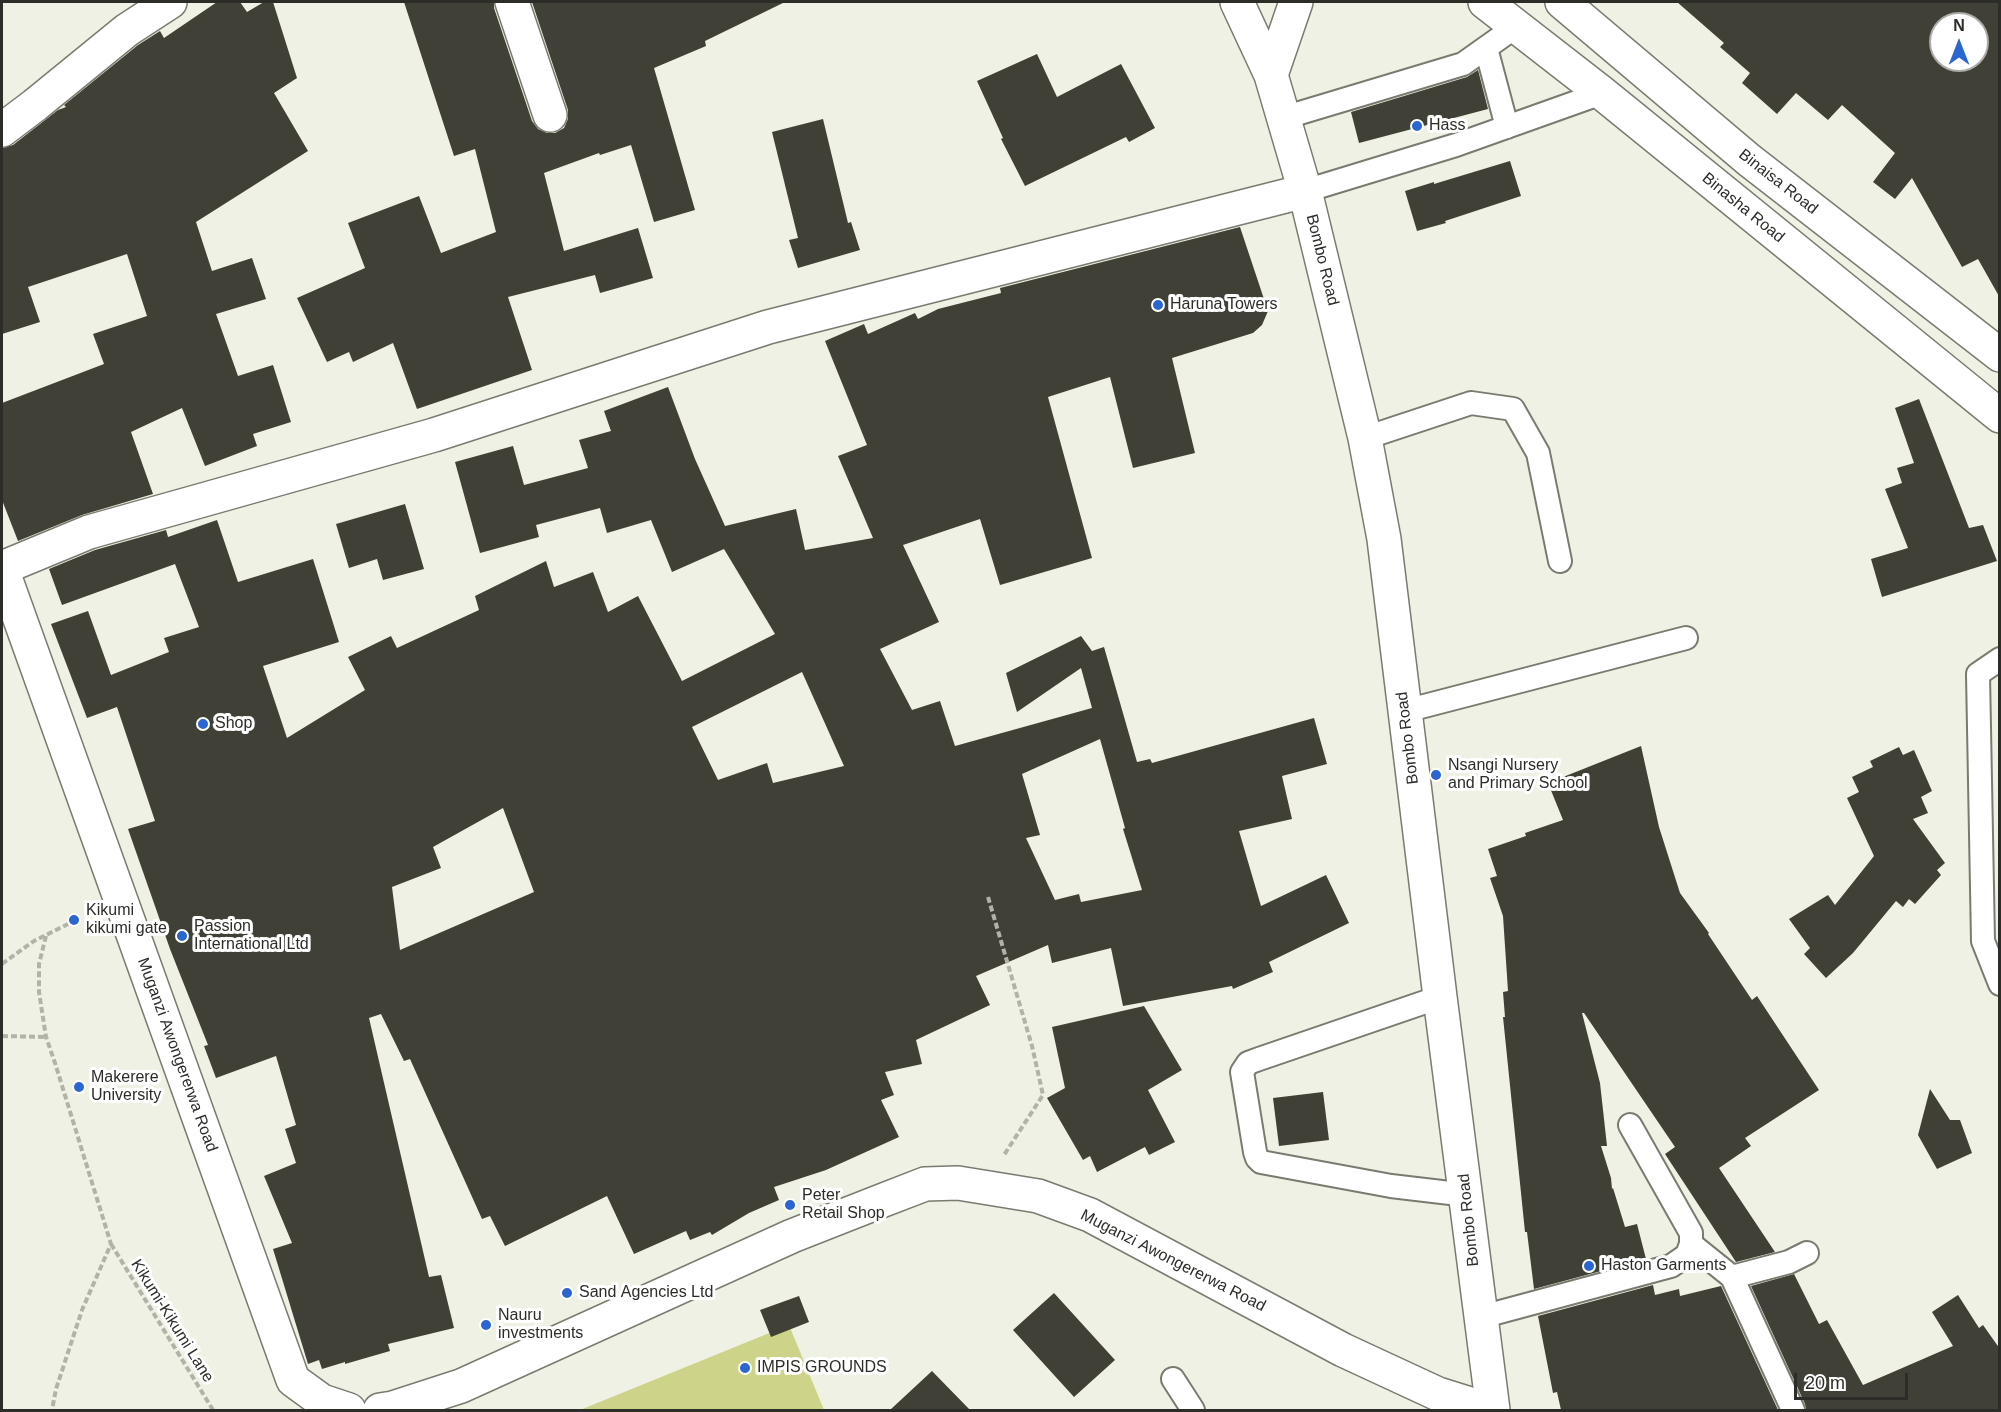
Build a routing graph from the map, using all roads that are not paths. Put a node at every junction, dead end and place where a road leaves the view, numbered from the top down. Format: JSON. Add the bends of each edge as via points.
{"nodes":[{"id":1,"x":170,"y":2,"type":"edge"},
{"id":2,"x":512,"y":2,"type":"edge"},
{"id":3,"x":1238,"y":2,"type":"edge"},
{"id":4,"x":1296,"y":2,"type":"edge"},
{"id":5,"x":1485,"y":2,"type":"edge"},
{"id":6,"x":1562,"y":2,"type":"edge"},
{"id":7,"x":1518,"y":25,"type":"junction"},
{"id":8,"x":1486,"y":48,"type":"junction"},
{"id":9,"x":1271,"y":75,"type":"junction"},
{"id":10,"x":1602,"y":93,"type":"junction"},
{"id":11,"x":550,"y":115,"type":"dead end"},
{"id":12,"x":1283,"y":118,"type":"junction"},
{"id":13,"x":1507,"y":127,"type":"junction"},
{"id":14,"x":2,"y":130,"type":"edge"},
{"id":15,"x":1305,"y":191,"type":"junction"},
{"id":16,"x":2000,"y":355,"type":"edge"},
{"id":17,"x":2000,"y":416,"type":"edge"},
{"id":18,"x":1365,"y":438,"type":"junction"},
{"id":19,"x":1560,"y":561,"type":"dead end"},
{"id":20,"x":2,"y":568,"type":"edge"},
{"id":21,"x":1686,"y":638,"type":"dead end"},
{"id":22,"x":2000,"y":659,"type":"edge"},
{"id":23,"x":1405,"y":711,"type":"junction"},
{"id":24,"x":2000,"y":744,"type":"edge"},
{"id":25,"x":1980,"y":758,"type":"junction"},
{"id":26,"x":2000,"y":984,"type":"edge"},
{"id":27,"x":1440,"y":997,"type":"junction"},
{"id":28,"x":1630,"y":1125,"type":"dead end"},
{"id":29,"x":1467,"y":1195,"type":"junction"},
{"id":30,"x":1691,"y":1244,"type":"junction"},
{"id":31,"x":1807,"y":1253,"type":"dead end"},
{"id":32,"x":1732,"y":1277,"type":"junction"},
{"id":33,"x":1481,"y":1317,"type":"junction"},
{"id":34,"x":1173,"y":1379,"type":"dead end"},
{"id":35,"x":349,"y":1410,"type":"edge"},
{"id":36,"x":380,"y":1410,"type":"edge"},
{"id":37,"x":1193,"y":1410,"type":"edge"},
{"id":38,"x":1491,"y":1410,"type":"edge"},
{"id":39,"x":1793,"y":1410,"type":"edge"}],
"edges":[{"from":1,"to":14,"type":"street","via":[[127,30]]},
{"from":2,"to":11,"type":"street"},
{"from":3,"to":9,"type":"street","name":"Bombo Road"},
{"from":4,"to":9,"type":"street"},
{"from":5,"to":7,"type":"street","name":"Binasha Road"},
{"from":6,"to":16,"type":"street","name":"Binaisa Road","via":[[1749,160]]},
{"from":7,"to":8,"type":"lane"},
{"from":7,"to":10,"type":"street","name":"Binasha Road"},
{"from":8,"to":12,"type":"lane","via":[[1463,64]]},
{"from":8,"to":13,"type":"lane"},
{"from":9,"to":12,"type":"street","name":"Bombo Road"},
{"from":10,"to":13,"type":"lane"},
{"from":10,"to":17,"type":"street","name":"Binasha Road"},
{"from":12,"to":15,"type":"street","name":"Bombo Road"},
{"from":13,"to":15,"type":"lane"},
{"from":15,"to":18,"type":"street","name":"Bombo Road"},
{"from":15,"to":20,"type":"street","via":[[768,327],[434,435],[89,532]]},
{"from":18,"to":19,"type":"lane","via":[[1471,403],[1514,409],[1538,453]]},
{"from":18,"to":23,"type":"street","name":"Bombo Road","via":[[1384,539]]},
{"from":20,"to":35,"type":"street","name":"Muganzi Awongererwa Road","via":[[294,1380],[322,1401]]},
{"from":21,"to":23,"type":"lane"},
{"from":22,"to":25,"type":"lane","via":[[1978,674]]},
{"from":23,"to":27,"type":"street","name":"Bombo Road"},
{"from":24,"to":25,"type":"lane"},
{"from":25,"to":26,"type":"lane","via":[[1983,941]]},
{"from":27,"to":29,"type":"street","name":"Bombo Road"},
{"from":27,"to":29,"type":"lane","via":[[1248,1063],[1242,1072],[1255,1152],[1261,1162],[1391,1186]]},
{"from":28,"to":30,"type":"lane","via":[[1686,1223]]},
{"from":29,"to":33,"type":"street","name":"Bombo Road"},
{"from":30,"to":32,"type":"lane"},
{"from":30,"to":33,"type":"lane","via":[[1687,1256],[1671,1266]]},
{"from":31,"to":32,"type":"lane","via":[[1789,1262]]},
{"from":32,"to":39,"type":"lane"},
{"from":33,"to":38,"type":"street","name":"Bombo Road"},
{"from":34,"to":37,"type":"lane"},
{"from":36,"to":38,"type":"street","name":"Muganzi Awongererwa Road","via":[[461,1386],[792,1236],[925,1184],[958,1183],[1038,1196],[1090,1215],[1343,1350],[1438,1394]]}]}
